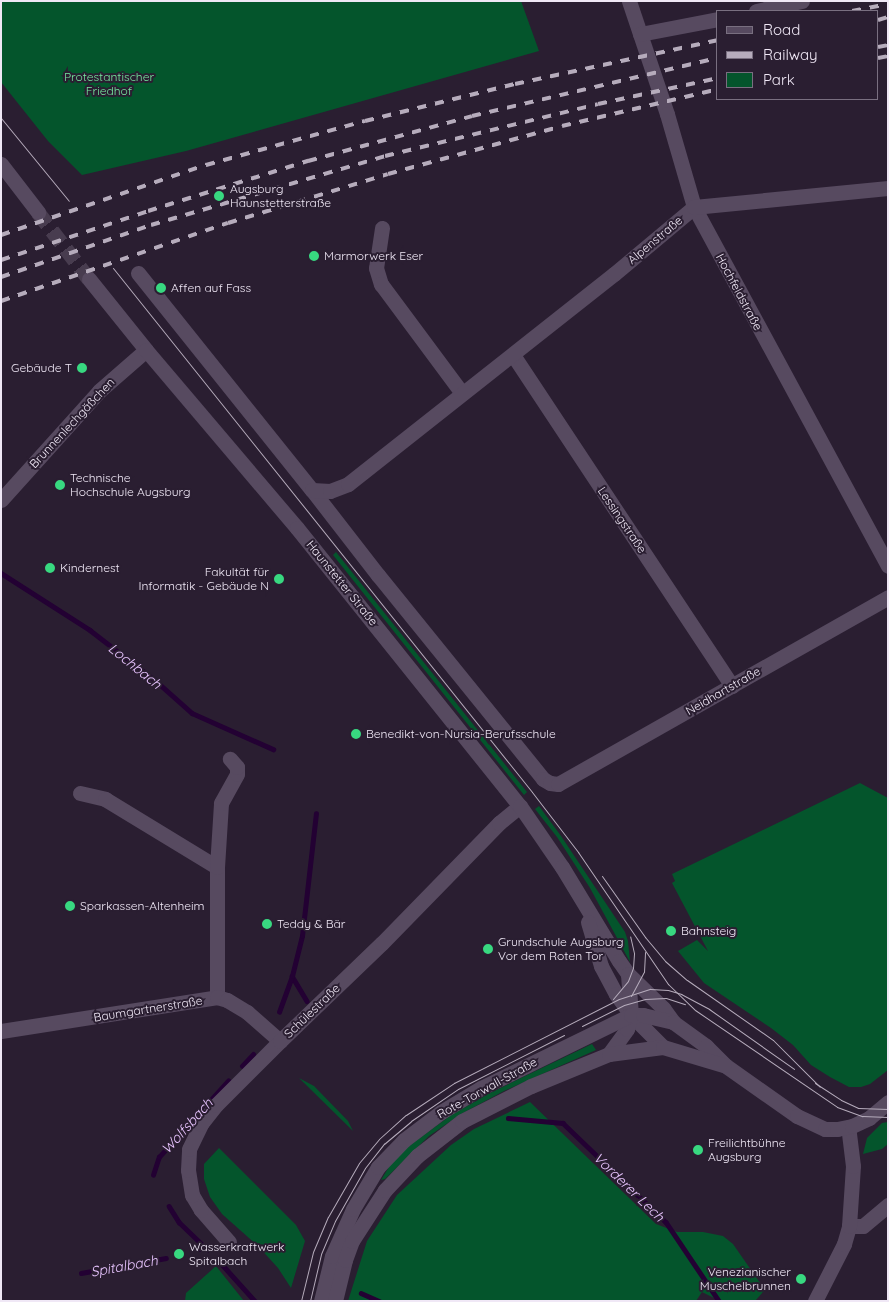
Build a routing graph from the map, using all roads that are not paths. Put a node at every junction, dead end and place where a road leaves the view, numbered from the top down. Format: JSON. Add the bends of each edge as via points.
{"nodes":[{"id":1,"x":630,"y":1,"type":"edge"},
{"id":2,"x":802,"y":1,"type":"edge"},
{"id":3,"x":761,"y":10,"type":"edge"},
{"id":4,"x":716,"y":19,"type":"edge"},
{"id":5,"x":641,"y":36,"type":"junction"},
{"id":6,"x":1,"y":164,"type":"edge"},
{"id":7,"x":888,"y":188,"type":"edge"},
{"id":8,"x":694,"y":207,"type":"junction"},
{"id":9,"x":38,"y":212,"type":"tunnel mouth"},
{"id":10,"x":382,"y":228,"type":"dead end"},
{"id":11,"x":138,"y":273,"type":"dead end"},
{"id":12,"x":89,"y":279,"type":"tunnel mouth"},
{"id":13,"x":146,"y":350,"type":"junction"},
{"id":14,"x":513,"y":354,"type":"junction"},
{"id":15,"x":462,"y":393,"type":"junction"},
{"id":16,"x":312,"y":490,"type":"junction"},
{"id":17,"x":1,"y":500,"type":"edge"},
{"id":18,"x":888,"y":566,"type":"edge"},
{"id":19,"x":888,"y":597,"type":"edge"},
{"id":20,"x":732,"y":686,"type":"junction"},
{"id":21,"x":230,"y":759,"type":"dead end"},
{"id":22,"x":80,"y":793,"type":"dead end"},
{"id":23,"x":520,"y":806,"type":"junction"},
{"id":24,"x":217,"y":867,"type":"junction"},
{"id":25,"x":580,"y":898,"type":"junction"},
{"id":26,"x":628,"y":974,"type":"junction"},
{"id":27,"x":217,"y":997,"type":"junction"},
{"id":28,"x":631,"y":1015,"type":"junction"},
{"id":29,"x":674,"y":1022,"type":"junction"},
{"id":30,"x":1,"y":1031,"type":"edge"},
{"id":31,"x":280,"y":1041,"type":"junction"},
{"id":32,"x":663,"y":1047,"type":"junction"},
{"id":33,"x":609,"y":1054,"type":"junction"},
{"id":34,"x":726,"y":1066,"type":"junction"},
{"id":35,"x":888,"y":1102,"type":"edge"},
{"id":36,"x":848,"y":1128,"type":"junction"},
{"id":37,"x":888,"y":1205,"type":"edge"},
{"id":38,"x":849,"y":1226,"type":"junction"},
{"id":39,"x":230,"y":1242,"type":"dead end"},
{"id":40,"x":321,"y":1301,"type":"edge"},
{"id":41,"x":335,"y":1301,"type":"edge"},
{"id":42,"x":815,"y":1301,"type":"edge"}],
"edges":[{"from":1,"to":5,"type":"street","name":"Hochfeldstraße"},
{"from":2,"to":3,"type":"street"},
{"from":4,"to":5,"type":"street"},
{"from":5,"to":8,"type":"street","name":"Hochfeldstraße"},
{"from":6,"to":9,"type":"street"},
{"from":7,"to":8,"type":"street","name":"Alpenstraße"},
{"from":8,"to":14,"type":"street","name":"Alpenstraße"},
{"from":8,"to":18,"type":"street","name":"Hochfeldstraße"},
{"from":10,"to":15,"type":"street","via":[[376,268],[381,284]]},
{"from":11,"to":16,"type":"street"},
{"from":12,"to":13,"type":"street","name":"Haunstetter Straße"},
{"from":13,"to":17,"type":"street","name":"Brunnenlechgäßchen","via":[[99,391]]},
{"from":13,"to":23,"type":"street","name":"Haunstetter Straße","via":[[298,528]]},
{"from":14,"to":15,"type":"street","name":"Alpenstraße"},
{"from":14,"to":20,"type":"street","name":"Lessingstraße"},
{"from":15,"to":16,"type":"street","name":"Alpenstraße","via":[[348,484],[330,491]]},
{"from":16,"to":20,"type":"street","name":"Neidhartstraße","via":[[543,779],[558,784]]},
{"from":19,"to":20,"type":"street","name":"Neidhartstraße"},
{"from":21,"to":24,"type":"street","via":[[237,767],[221,803]]},
{"from":22,"to":24,"type":"street","via":[[105,800]]},
{"from":23,"to":25,"type":"street","name":"Haunstetter Straße","via":[[544,838]]},
{"from":23,"to":31,"type":"street","name":"Schülestraße"},
{"from":24,"to":27,"type":"street"},
{"from":25,"to":26,"type":"street","name":"Haunstetter Straße"},
{"from":25,"to":28,"type":"street","name":"Haunstetter Straße","via":[[601,966]]},
{"from":26,"to":28,"type":"street","name":"Haunstetter Straße"},
{"from":26,"to":29,"type":"street","name":"Haunstetter Straße"},
{"from":27,"to":30,"type":"street","name":"Baumgartnerstraße"},
{"from":27,"to":31,"type":"street","name":"Baumgartnerstraße","via":[[247,1012]]},
{"from":28,"to":29,"type":"street","name":"Rote-Torwall-Straße"},
{"from":28,"to":32,"type":"street","name":"Rote-Torwall-Straße"},
{"from":28,"to":33,"type":"street","via":[[627,1030]]},
{"from":28,"to":40,"type":"street","name":"Rote-Torwall-Straße","via":[[481,1088],[404,1140],[378,1167],[353,1209],[332,1256]]},
{"from":29,"to":34,"type":"street","name":"Rote-Torwall-Straße"},
{"from":31,"to":39,"type":"street","name":"Schülestraße","via":[[216,1106],[201,1124],[189,1149],[192,1195],[204,1214]]},
{"from":32,"to":33,"type":"street","name":"Rote-Torwall-Straße"},
{"from":32,"to":34,"type":"street","name":"Rote-Torwall-Straße"},
{"from":33,"to":41,"type":"street","name":"Rote-Torwall-Straße","via":[[490,1106],[462,1121],[417,1156],[385,1190],[365,1218],[345,1260]]},
{"from":34,"to":36,"type":"street","name":"Rote-Torwall-Straße","via":[[812,1124],[825,1129]]},
{"from":35,"to":36,"type":"street","via":[[869,1118]]},
{"from":36,"to":38,"type":"street","via":[[853,1166]]},
{"from":37,"to":38,"type":"street","via":[[863,1226]]},
{"from":38,"to":42,"type":"street","via":[[844,1244]]}]}
